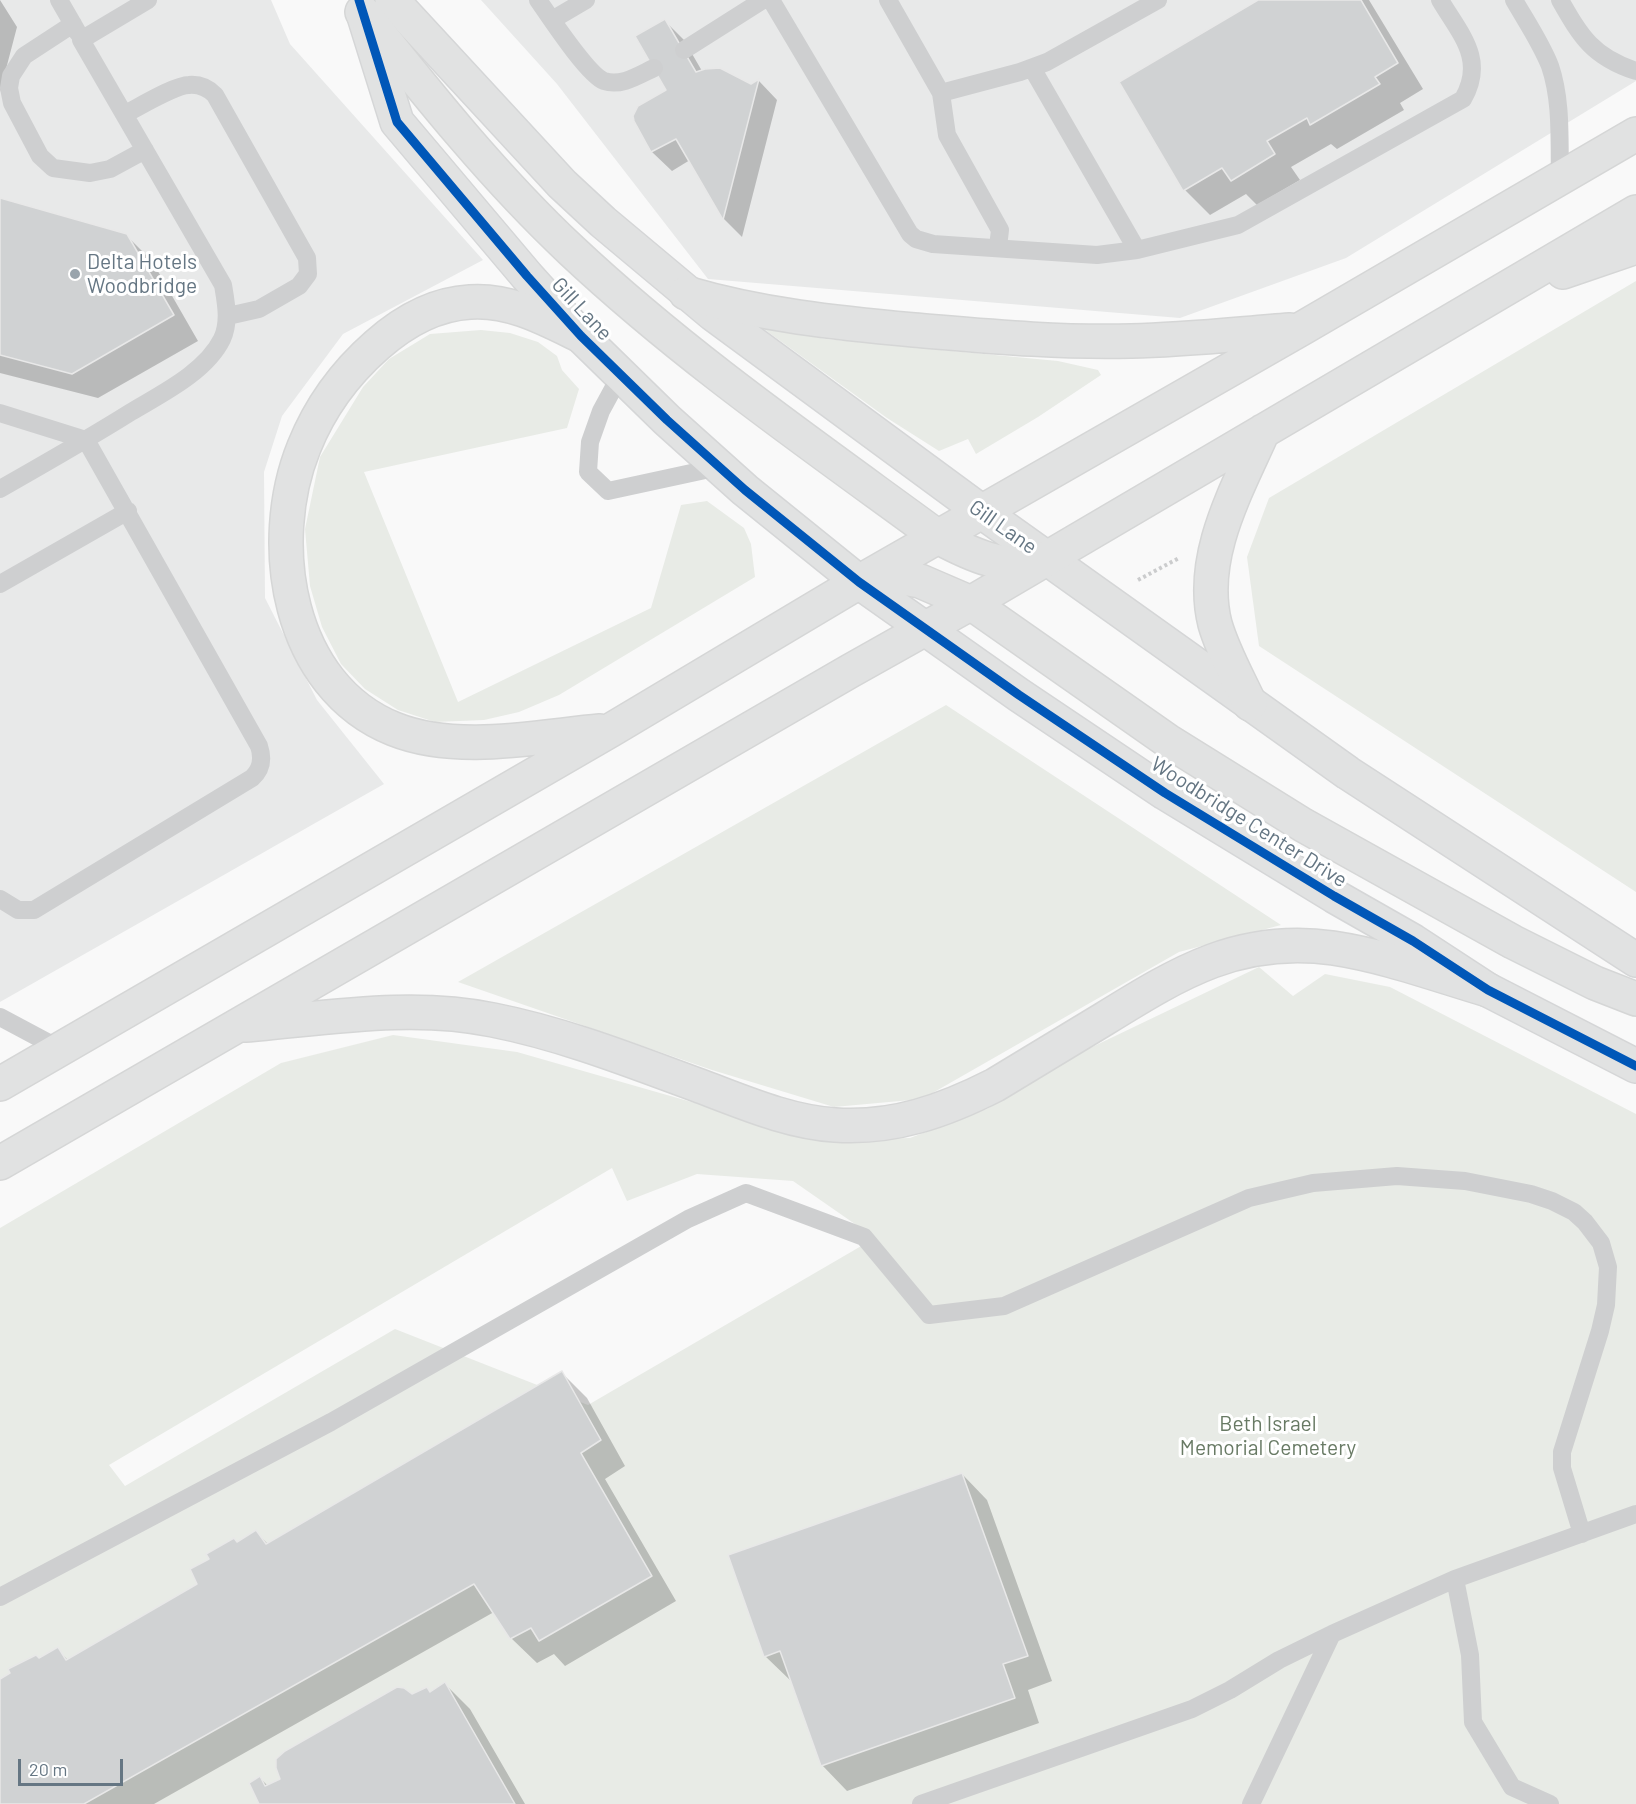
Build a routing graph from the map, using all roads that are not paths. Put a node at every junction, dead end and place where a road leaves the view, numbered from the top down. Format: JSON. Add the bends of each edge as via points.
{"nodes":[{"id":1,"x":59,"y":0,"type":"edge"},
{"id":2,"x":148,"y":0,"type":"edge"},
{"id":3,"x":538,"y":0,"type":"edge"},
{"id":4,"x":586,"y":0,"type":"edge"},
{"id":5,"x":763,"y":0,"type":"edge"},
{"id":6,"x":771,"y":0,"type":"edge"},
{"id":7,"x":888,"y":0,"type":"edge"},
{"id":8,"x":1158,"y":0,"type":"edge"},
{"id":9,"x":1440,"y":0,"type":"edge"},
{"id":10,"x":1514,"y":0,"type":"edge"},
{"id":11,"x":1560,"y":0,"type":"edge"},
{"id":12,"x":371,"y":4,"type":"edge"},
{"id":13,"x":552,"y":20,"type":"junction"},
{"id":14,"x":77,"y":32,"type":"junction"},
{"id":15,"x":684,"y":51,"type":"dead end"},
{"id":16,"x":654,"y":68,"type":"dead end"},
{"id":17,"x":1032,"y":68,"type":"junction"},
{"id":18,"x":1636,"y":71,"type":"edge"},
{"id":19,"x":941,"y":93,"type":"junction"},
{"id":20,"x":125,"y":114,"type":"junction"},
{"id":21,"x":1636,"y":134,"type":"edge"},
{"id":22,"x":145,"y":150,"type":"junction"},
{"id":23,"x":1560,"y":178,"type":"junction"},
{"id":24,"x":1636,"y":212,"type":"edge"},
{"id":25,"x":1636,"y":247,"type":"edge"},
{"id":26,"x":998,"y":248,"type":"junction"},
{"id":27,"x":1137,"y":250,"type":"junction"},
{"id":28,"x":686,"y":293,"type":"junction"},
{"id":29,"x":1493,"y":296,"type":"junction"},
{"id":30,"x":228,"y":316,"type":"junction"},
{"id":31,"x":1300,"y":329,"type":"junction"},
{"id":32,"x":581,"y":336,"type":"junction"},
{"id":33,"x":620,"y":376,"type":"junction"},
{"id":34,"x":0,"y":413,"type":"edge"},
{"id":35,"x":1263,"y":431,"type":"junction"},
{"id":36,"x":86,"y":440,"type":"junction"},
{"id":37,"x":718,"y":468,"type":"junction"},
{"id":38,"x":0,"y":489,"type":"edge"},
{"id":39,"x":128,"y":511,"type":"junction"},
{"id":40,"x":982,"y":512,"type":"junction"},
{"id":41,"x":938,"y":537,"type":"junction"},
{"id":42,"x":1047,"y":558,"type":"junction"},
{"id":43,"x":859,"y":582,"type":"junction"},
{"id":44,"x":0,"y":584,"type":"edge"},
{"id":45,"x":971,"y":603,"type":"junction"},
{"id":46,"x":926,"y":629,"type":"junction"},
{"id":47,"x":1250,"y":704,"type":"junction"},
{"id":48,"x":611,"y":730,"type":"junction"},
{"id":49,"x":0,"y":899,"type":"edge"},
{"id":50,"x":1636,"y":960,"type":"edge"},
{"id":51,"x":1488,"y":990,"type":"junction"},
{"id":52,"x":1636,"y":999,"type":"edge"},
{"id":53,"x":0,"y":1017,"type":"edge"},
{"id":54,"x":234,"y":1026,"type":"junction"},
{"id":55,"x":60,"y":1049,"type":"junction"},
{"id":56,"x":1636,"y":1066,"type":"edge"},
{"id":57,"x":0,"y":1084,"type":"edge"},
{"id":58,"x":0,"y":1163,"type":"edge"},
{"id":59,"x":1636,"y":1514,"type":"edge"},
{"id":60,"x":1582,"y":1533,"type":"junction"},
{"id":61,"x":1455,"y":1579,"type":"junction"},
{"id":62,"x":0,"y":1597,"type":"edge"},
{"id":63,"x":1332,"y":1634,"type":"junction"},
{"id":64,"x":921,"y":1804,"type":"edge"},
{"id":65,"x":1251,"y":1804,"type":"edge"},
{"id":66,"x":1550,"y":1804,"type":"edge"}],
"edges":[{"from":1,"to":14,"type":"lane"},
{"from":2,"to":14,"type":"lane"},
{"from":3,"to":13,"type":"lane"},
{"from":4,"to":13,"type":"lane"},
{"from":5,"to":15,"type":"lane"},
{"from":6,"to":26,"type":"lane","via":[[910,234],[933,244]]},
{"from":7,"to":19,"type":"lane"},
{"from":8,"to":17,"type":"lane"},
{"from":9,"to":27,"type":"lane","via":[[1471,54],[1473,74],[1463,99],[1238,225]]},
{"from":10,"to":23,"type":"lane","via":[[1545,54],[1554,82]]},
{"from":11,"to":18,"type":"lane","via":[[1585,41],[1611,61]]},
{"from":12,"to":28,"type":"main road","name":"Gill Lane","via":[[603,222]]},
{"from":12,"to":32,"type":"main road","name":"Gill Lane","via":[[397,122]]},
{"from":12,"to":41,"type":"main road","via":[[431,99],[572,251],[684,347]]},
{"from":13,"to":16,"type":"lane","via":[[604,81],[626,81]]},
{"from":14,"to":20,"type":"lane"},
{"from":14,"to":22,"type":"lane","via":[[24,56],[11,76],[12,103],[40,156],[53,168],[90,173],[110,169]]},
{"from":17,"to":19,"type":"lane"},
{"from":17,"to":27,"type":"lane"},
{"from":19,"to":26,"type":"lane","via":[[947,135],[1000,230]]},
{"from":20,"to":22,"type":"lane"},
{"from":20,"to":30,"type":"lane","via":[[182,86],[210,90],[307,258],[308,274],[299,286],[259,309]]},
{"from":21,"to":23,"type":"main road"},
{"from":22,"to":30,"type":"lane","via":[[223,285]]},
{"from":23,"to":31,"type":"main road"},
{"from":24,"to":29,"type":"main road"},
{"from":25,"to":29,"type":"main road"},
{"from":26,"to":27,"type":"lane","via":[[1097,255]]},
{"from":28,"to":31,"type":"main road","via":[[782,316],[1032,339],[1142,341]]},
{"from":28,"to":40,"type":"main road","name":"Gill Lane"},
{"from":29,"to":35,"type":"main road"},
{"from":30,"to":36,"type":"lane","via":[[223,337],[213,353],[184,380]]},
{"from":31,"to":40,"type":"main road"},
{"from":32,"to":33,"type":"main road","name":"Gill Lane"},
{"from":32,"to":48,"type":"main road","via":[[514,307],[471,301],[430,311],[384,338],[343,379],[304,447],[289,506],[287,567],[298,620],[320,667],[353,704],[394,729],[427,738],[471,742]]},
{"from":33,"to":37,"type":"main road","name":"Gill Lane"},
{"from":33,"to":37,"type":"lane","via":[[590,442],[588,472],[608,491]]},
{"from":34,"to":36,"type":"lane"},
{"from":35,"to":42,"type":"main road"},
{"from":35,"to":47,"type":"main road","via":[[1223,522],[1212,584],[1215,624]]},
{"from":36,"to":38,"type":"lane"},
{"from":36,"to":39,"type":"lane"},
{"from":37,"to":43,"type":"main road","name":"Gill Lane"},
{"from":39,"to":44,"type":"lane"},
{"from":39,"to":49,"type":"lane","via":[[259,746],[260,770],[34,910],[18,910]]},
{"from":40,"to":41,"type":"main road"},
{"from":40,"to":42,"type":"main road","name":"Gill Lane"},
{"from":41,"to":42,"type":"main road","via":[[968,552],[1003,562],[1028,564]]},
{"from":41,"to":43,"type":"main road"},
{"from":42,"to":45,"type":"main road"},
{"from":42,"to":47,"type":"main road"},
{"from":43,"to":45,"type":"main road","via":[[886,575],[921,580]]},
{"from":43,"to":46,"type":"main road","name":"Woodbridge Center Drive"},
{"from":43,"to":48,"type":"main road"},
{"from":45,"to":46,"type":"main road"},
{"from":45,"to":52,"type":"main road","via":[[1168,741],[1302,825],[1513,942]]},
{"from":46,"to":51,"type":"main road","name":"Woodbridge Center Drive","via":[[1165,792]]},
{"from":46,"to":54,"type":"main road"},
{"from":47,"to":50,"type":"main road","via":[[1348,773]]},
{"from":48,"to":55,"type":"main road"},
{"from":51,"to":54,"type":"main road","via":[[1332,948],[1287,946],[1241,951],[1212,960],[1156,987],[968,1099],[921,1117],[863,1125],[803,1121],[562,1038],[454,1013],[400,1012]]},
{"from":51,"to":56,"type":"main road","name":"Woodbridge Center Drive"},
{"from":53,"to":55,"type":"lane"},
{"from":54,"to":58,"type":"main road"},
{"from":55,"to":57,"type":"main road"},
{"from":59,"to":60,"type":"lane"},
{"from":60,"to":61,"type":"lane"},
{"from":60,"to":62,"type":"lane","via":[[1562,1468],[1562,1452],[1606,1305],[1608,1267],[1593,1231],[1575,1212],[1552,1201],[1465,1182],[1397,1176],[1313,1183],[1249,1198],[1004,1306],[929,1315],[864,1237],[746,1193],[688,1219],[332,1422]]},
{"from":61,"to":63,"type":"lane"},
{"from":61,"to":66,"type":"lane","via":[[1470,1655],[1473,1722],[1512,1787]]},
{"from":63,"to":64,"type":"lane","via":[[1192,1709]]},
{"from":63,"to":65,"type":"lane"}]}
